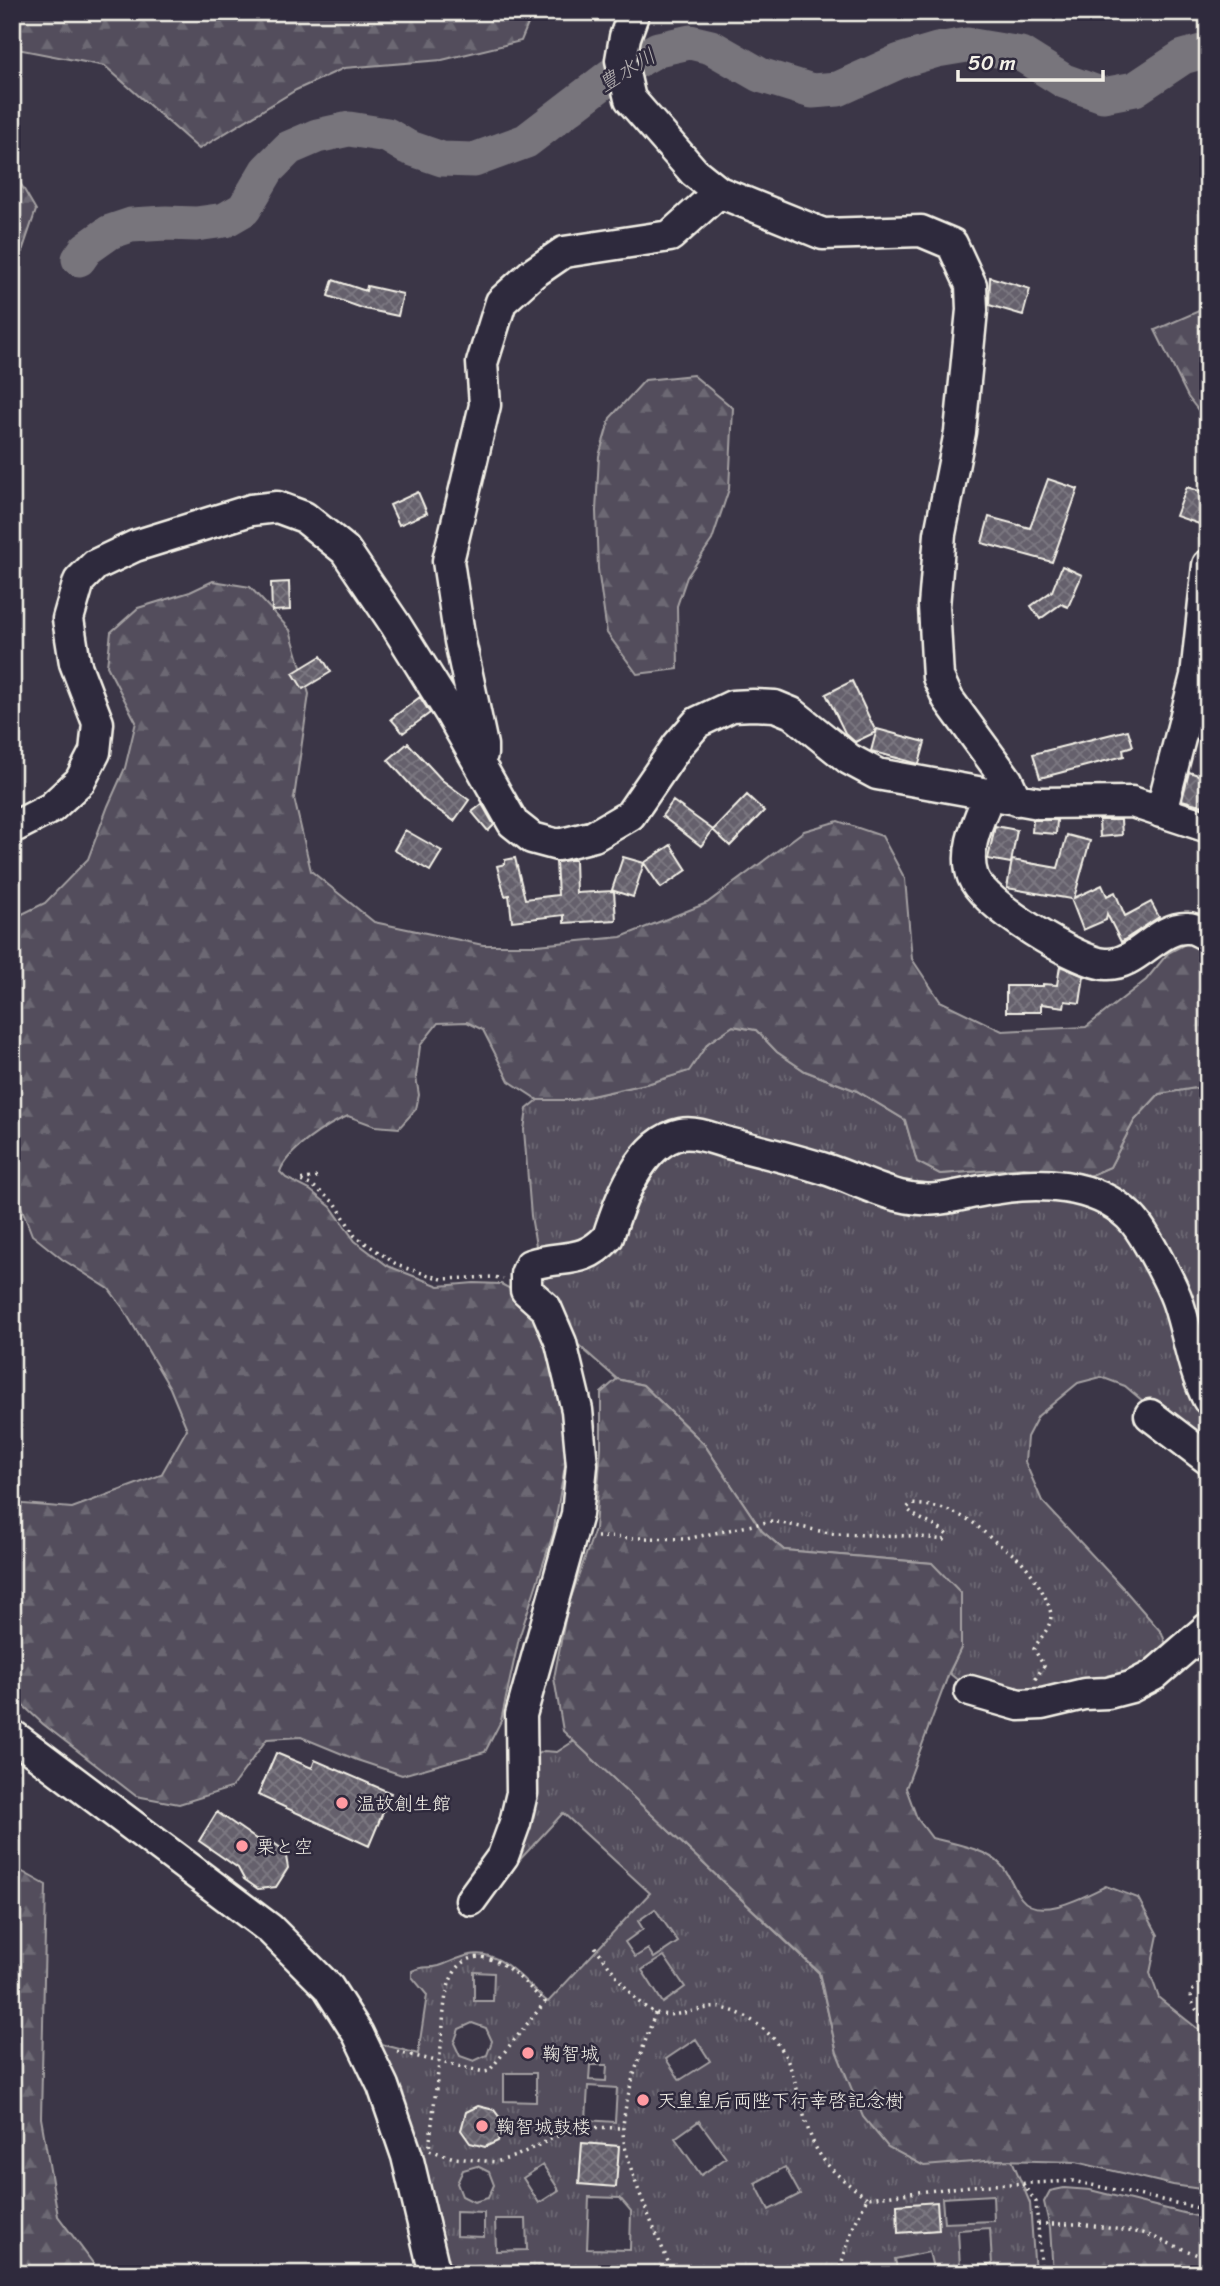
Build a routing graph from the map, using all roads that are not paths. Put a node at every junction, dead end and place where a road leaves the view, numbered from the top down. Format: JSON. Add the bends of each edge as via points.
{"nodes":[{"id":1,"x":634,"y":12,"type":"edge"},
{"id":2,"x":719,"y":192,"type":"junction"},
{"id":3,"x":1208,"y":565,"type":"edge"},
{"id":4,"x":481,"y":768,"type":"junction"},
{"id":5,"x":1002,"y":797,"type":"junction"},
{"id":6,"x":1161,"y":812,"type":"junction"},
{"id":7,"x":1208,"y":827,"type":"edge"},
{"id":8,"x":12,"y":828,"type":"edge"},
{"id":9,"x":1208,"y":936,"type":"edge"},
{"id":10,"x":1208,"y":1399,"type":"edge"},
{"id":11,"x":1150,"y":1415,"type":"dead end"},
{"id":12,"x":1208,"y":1460,"type":"edge"},
{"id":13,"x":1208,"y":1628,"type":"edge"},
{"id":14,"x":970,"y":1691,"type":"dead end"},
{"id":15,"x":12,"y":1735,"type":"edge"},
{"id":16,"x":471,"y":1900,"type":"dead end"},
{"id":17,"x":435,"y":2274,"type":"edge"}],
"edges":[{"from":1,"to":2,"type":"street","via":[[621,60],[630,99],[694,172]]},
{"from":2,"to":4,"type":"street","via":[[670,236],[564,252],[501,302],[482,363],[485,405],[448,561],[482,745]]},
{"from":2,"to":5,"type":"street","via":[[822,234],[921,231],[953,244],[971,285],[972,310],[960,432],[940,534],[934,606],[938,677],[948,699],[1007,780]]},
{"from":3,"to":6,"type":"street","via":[[1196,676]]},
{"from":4,"to":5,"type":"street","via":[[513,823],[532,838],[558,845],[593,836],[630,815],[698,722],[732,706],[775,706],[792,713],[849,759],[877,774]]},
{"from":4,"to":8,"type":"street","via":[[396,624],[345,550],[303,517],[277,507],[251,510],[135,546],[95,565],[79,580],[68,619],[75,663],[98,723],[95,752],[80,781],[61,799]]},
{"from":5,"to":6,"type":"street","via":[[1038,803],[1132,803]]},
{"from":5,"to":9,"type":"street","via":[[974,834],[970,858],[974,880],[1019,921],[1086,960],[1107,964],[1124,962],[1186,927]]},
{"from":6,"to":7,"type":"street"},
{"from":10,"to":16,"type":"street","via":[[1194,1370],[1174,1292],[1145,1238],[1129,1216],[1097,1194],[1046,1185],[995,1188],[939,1201],[899,1196],[825,1169],[684,1133],[659,1145],[631,1177],[601,1245],[582,1256],[530,1265],[526,1273],[526,1290],[546,1308],[561,1343],[577,1410],[582,1465],[577,1514],[521,1715],[522,1793],[515,1824],[503,1856]]},
{"from":11,"to":12,"type":"street"},
{"from":13,"to":14,"type":"street","via":[[1154,1675],[1131,1687],[1019,1705]]},
{"from":15,"to":17,"type":"street","via":[[270,1928],[328,1987],[383,2086],[407,2156]]}]}
